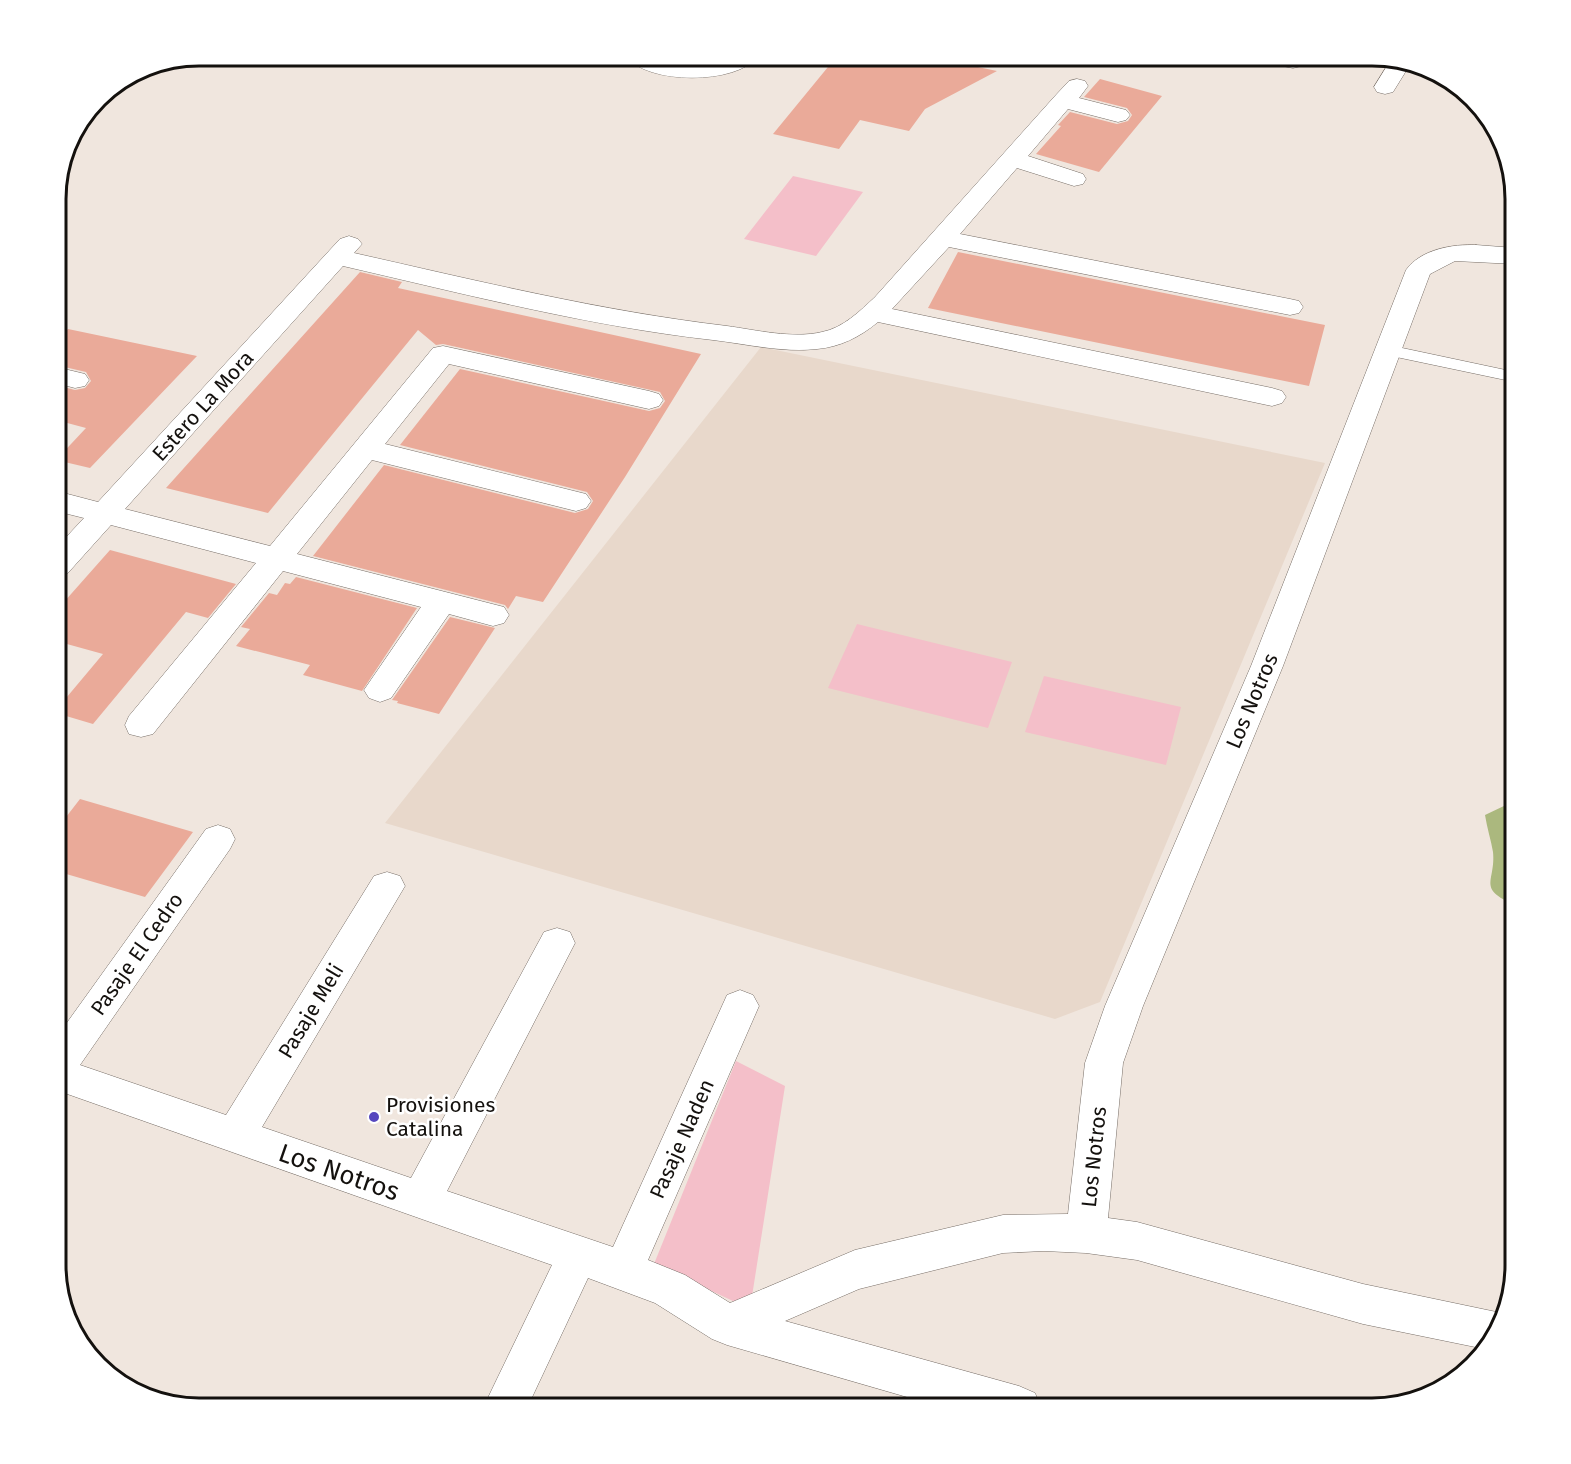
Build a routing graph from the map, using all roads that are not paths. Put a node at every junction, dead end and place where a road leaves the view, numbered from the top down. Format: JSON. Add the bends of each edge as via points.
{"nodes":[{"id":1,"x":659,"y":66,"type":"edge"},
{"id":2,"x":724,"y":66,"type":"edge"},
{"id":3,"x":1396,"y":69,"type":"edge"},
{"id":4,"x":1385,"y":87,"type":"dead end"},
{"id":5,"x":1118,"y":115,"type":"dead end"},
{"id":6,"x":1012,"y":159,"type":"junction"},
{"id":7,"x":1074,"y":179,"type":"dead end"},
{"id":8,"x":943,"y":238,"type":"junction"},
{"id":9,"x":1505,"y":255,"type":"edge"},
{"id":10,"x":1290,"y":307,"type":"dead end"},
{"id":11,"x":874,"y":313,"type":"junction"},
{"id":12,"x":1388,"y":350,"type":"junction"},
{"id":13,"x":1505,"y":376,"type":"edge"},
{"id":14,"x":1272,"y":397,"type":"dead end"},
{"id":15,"x":649,"y":400,"type":"dead end"},
{"id":16,"x":366,"y":449,"type":"junction"},
{"id":17,"x":576,"y":501,"type":"dead end"},
{"id":18,"x":66,"y":504,"type":"edge"},
{"id":19,"x":104,"y":514,"type":"junction"},
{"id":20,"x":66,"y":556,"type":"edge"},
{"id":21,"x":276,"y":559,"type":"junction"},
{"id":22,"x":441,"y":602,"type":"junction"},
{"id":23,"x":493,"y":615,"type":"dead end"},
{"id":24,"x":380,"y":690,"type":"dead end"},
{"id":25,"x":141,"y":724,"type":"dead end"},
{"id":26,"x":218,"y":839,"type":"dead end"},
{"id":27,"x":387,"y":886,"type":"dead end"},
{"id":28,"x":557,"y":943,"type":"dead end"},
{"id":29,"x":740,"y":1006,"type":"dead end"},
{"id":30,"x":66,"y":1054,"type":"edge"},
{"id":31,"x":66,"y":1077,"type":"edge"},
{"id":32,"x":235,"y":1136,"type":"junction"},
{"id":33,"x":421,"y":1200,"type":"junction"},
{"id":34,"x":1086,"y":1234,"type":"junction"},
{"id":35,"x":578,"y":1255,"type":"junction"},
{"id":36,"x":623,"y":1271,"type":"junction"},
{"id":37,"x":727,"y":1325,"type":"junction"},
{"id":38,"x":1488,"y":1329,"type":"edge"},
{"id":39,"x":510,"y":1398,"type":"edge"},
{"id":40,"x":984,"y":1398,"type":"edge"}],
"edges":[{"from":1,"to":2,"type":"street","via":[[696,71]]},
{"from":3,"to":4,"type":"street"},
{"from":5,"to":6,"type":"street","via":[[1070,93]]},
{"from":6,"to":7,"type":"street"},
{"from":6,"to":8,"type":"street"},
{"from":8,"to":10,"type":"street"},
{"from":8,"to":11,"type":"street"},
{"from":9,"to":12,"type":"street","name":"Los Notros","via":[[1448,253],[1419,270]]},
{"from":11,"to":14,"type":"street"},
{"from":11,"to":19,"type":"street","name":"Estero La Mora","via":[[825,340],[804,342],[723,334],[611,318],[344,251]]},
{"from":12,"to":13,"type":"lane"},
{"from":12,"to":34,"type":"street","name":"Los Notros","via":[[1267,666],[1110,1044],[1104,1064]]},
{"from":15,"to":16,"type":"street","via":[[443,354]]},
{"from":16,"to":17,"type":"street"},
{"from":16,"to":21,"type":"street"},
{"from":18,"to":19,"type":"street"},
{"from":19,"to":20,"type":"street","name":"Estero La Mora"},
{"from":19,"to":21,"type":"street"},
{"from":21,"to":22,"type":"street"},
{"from":21,"to":25,"type":"street"},
{"from":22,"to":23,"type":"street"},
{"from":22,"to":24,"type":"street"},
{"from":26,"to":30,"type":"street","name":"Pasaje El Cedro"},
{"from":27,"to":32,"type":"street","name":"Pasaje Meli"},
{"from":28,"to":33,"type":"street"},
{"from":29,"to":36,"type":"street","name":"Pasaje Naden"},
{"from":31,"to":32,"type":"street","name":"Los Notros"},
{"from":32,"to":33,"type":"street","name":"Los Notros"},
{"from":33,"to":35,"type":"street","name":"Los Notros"},
{"from":34,"to":37,"type":"street","via":[[1003,1234],[855,1270]]},
{"from":34,"to":38,"type":"street","via":[[1137,1241],[1363,1304]]},
{"from":35,"to":36,"type":"street","name":"Los Notros"},
{"from":35,"to":39,"type":"street"},
{"from":36,"to":37,"type":"street","name":"Los Notros","via":[[670,1289]]},
{"from":37,"to":40,"type":"street","name":"Los Notros"}]}
